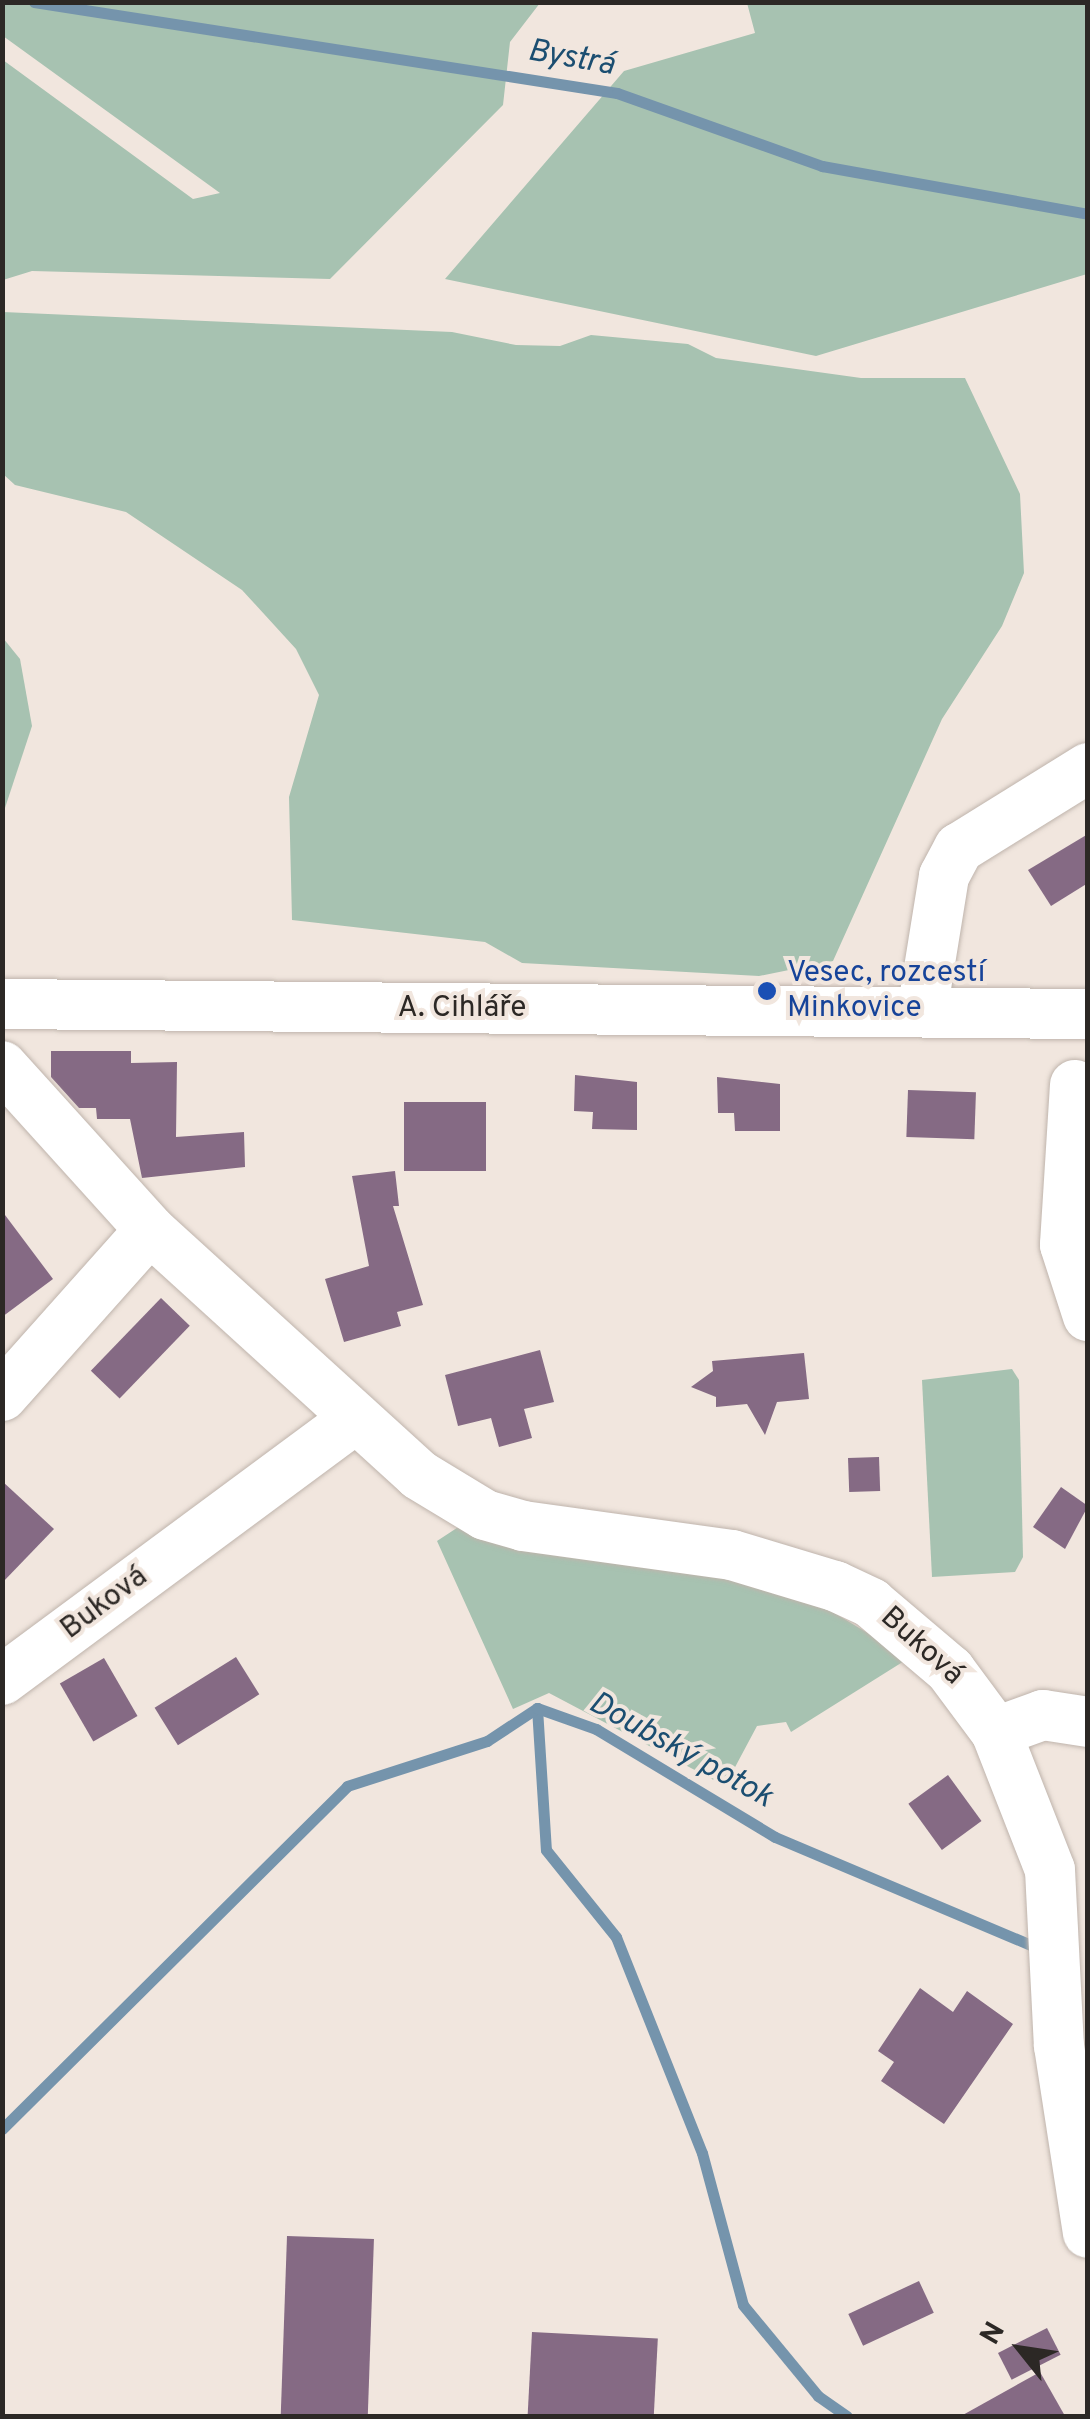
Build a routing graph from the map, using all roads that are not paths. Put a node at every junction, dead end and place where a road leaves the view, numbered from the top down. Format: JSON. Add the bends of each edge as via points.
{"nodes":[{"id":1,"x":1088,"y":768,"type":"edge"},
{"id":2,"x":2,"y":1004,"type":"edge"},
{"id":3,"x":922,"y":1012,"type":"junction"},
{"id":4,"x":1088,"y":1014,"type":"edge"},
{"id":5,"x":2,"y":1066,"type":"edge"},
{"id":6,"x":1074,"y":1084,"type":"dead end"},
{"id":7,"x":150,"y":1230,"type":"junction"},
{"id":8,"x":1088,"y":1316,"type":"edge"},
{"id":9,"x":2,"y":1396,"type":"edge"},
{"id":10,"x":352,"y":1421,"type":"junction"},
{"id":11,"x":2,"y":1680,"type":"edge"},
{"id":12,"x":1088,"y":1722,"type":"edge"},
{"id":13,"x":996,"y":1732,"type":"junction"},
{"id":14,"x":1088,"y":2233,"type":"edge"}],
"edges":[{"from":1,"to":3,"type":"street","via":[[958,848],[944,876]]},
{"from":2,"to":3,"type":"street","name":"A. Cihláře"},
{"from":3,"to":4,"type":"street","name":"A. Cihláře"},
{"from":5,"to":7,"type":"street","name":"Buková"},
{"from":6,"to":8,"type":"street","via":[[1064,1244]]},
{"from":7,"to":9,"type":"street"},
{"from":7,"to":10,"type":"street","name":"Buková"},
{"from":10,"to":11,"type":"street","name":"Buková"},
{"from":10,"to":13,"type":"street","name":"Buková","via":[[484,1515],[563,1534],[764,1562],[871,1603],[950,1670]]},
{"from":12,"to":13,"type":"street","via":[[1043,1716]]},
{"from":13,"to":14,"type":"street","name":"Buková","via":[[1050,1870],[1068,2131]]}]}
